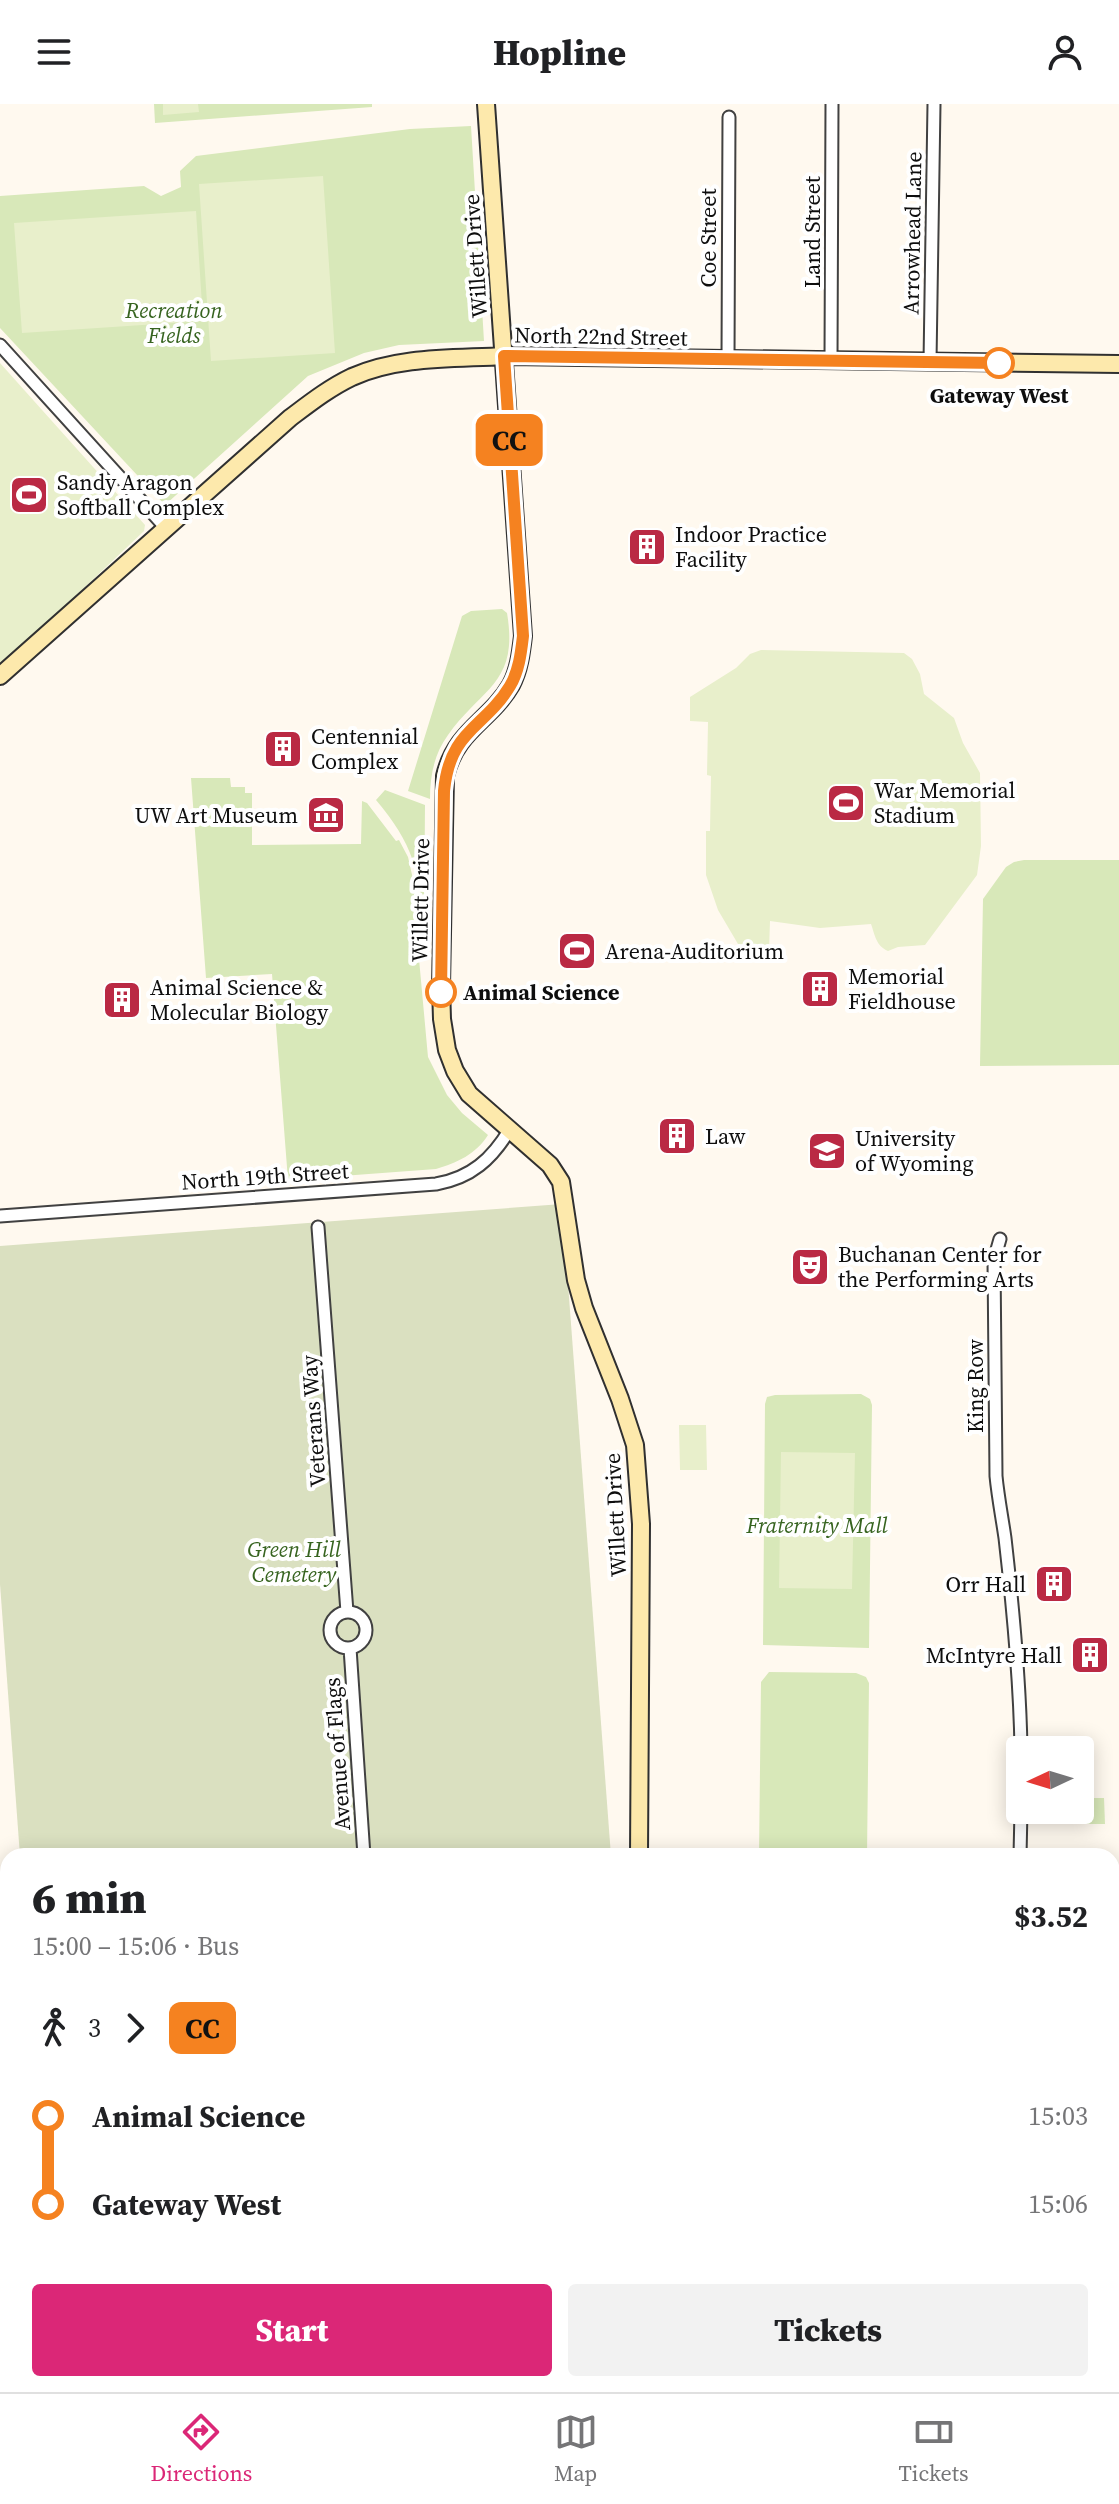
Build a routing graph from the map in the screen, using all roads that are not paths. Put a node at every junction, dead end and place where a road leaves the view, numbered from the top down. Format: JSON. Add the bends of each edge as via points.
{"nodes":[{"id":1,"x":486,"y":104,"type":"edge"},
{"id":2,"x":832,"y":104,"type":"edge"},
{"id":3,"x":934,"y":104,"type":"edge"},
{"id":4,"x":729,"y":117,"type":"dead end"},
{"id":5,"x":0,"y":345,"type":"edge"},
{"id":6,"x":504,"y":356,"type":"junction"},
{"id":7,"x":728,"y":359,"type":"junction"},
{"id":8,"x":831,"y":361,"type":"junction"},
{"id":9,"x":930,"y":362,"type":"junction"},
{"id":10,"x":1119,"y":364,"type":"edge"},
{"id":11,"x":165,"y":527,"type":"junction"},
{"id":12,"x":0,"y":676,"type":"edge"},
{"id":13,"x":510,"y":1129,"type":"junction"},
{"id":14,"x":0,"y":1216,"type":"edge"},
{"id":15,"x":318,"y":1227,"type":"dead end"},
{"id":16,"x":1000,"y":1239,"type":"dead end"},
{"id":17,"x":347,"y":1612,"type":"junction"},
{"id":18,"x":350,"y":1648,"type":"junction"},
{"id":19,"x":1021,"y":1736,"type":"edge"},
{"id":20,"x":1021,"y":1824,"type":"edge"},
{"id":21,"x":363,"y":1848,"type":"edge"},
{"id":22,"x":639,"y":1848,"type":"edge"},
{"id":23,"x":1020,"y":1848,"type":"edge"}],
"edges":[{"from":1,"to":6,"type":"street","name":"Willett Drive"},
{"from":2,"to":8,"type":"street","name":"Land Street"},
{"from":3,"to":9,"type":"street","name":"Arrowhead Lane"},
{"from":4,"to":7,"type":"street","name":"Coe Street"},
{"from":5,"to":11,"type":"street"},
{"from":6,"to":7,"type":"street","name":"North 22nd Street"},
{"from":6,"to":11,"type":"street","name":"North 22nd Street","via":[[403,363],[349,378],[290,418]]},
{"from":6,"to":13,"type":"street","name":"Willett Drive","via":[[523,636],[518,669],[507,691],[465,735],[448,763],[441,986],[444,1040],[455,1071],[469,1094]]},
{"from":7,"to":8,"type":"street","name":"North 22nd Street"},
{"from":8,"to":9,"type":"street","name":"North 22nd Street"},
{"from":9,"to":10,"type":"street","name":"North 22nd Street"},
{"from":11,"to":12,"type":"street","name":"North 22nd Street"},
{"from":13,"to":14,"type":"street","name":"North 19th Street","via":[[484,1164],[436,1184]]},
{"from":13,"to":22,"type":"street","name":"Willett Drive","via":[[561,1182],[576,1280],[635,1445],[641,1524]]},
{"from":15,"to":17,"type":"street","name":"Veterans Way"},
{"from":16,"to":19,"type":"street","name":"King Row","via":[[994,1260],[996,1476]]},
{"from":17,"to":18,"type":"street","via":[[362,1618],[366,1628],[361,1644]]},
{"from":17,"to":18,"type":"street","via":[[337,1615],[330,1629],[336,1644]]},
{"from":18,"to":21,"type":"street","name":"Avenue of Flags"},
{"from":20,"to":23,"type":"street"}]}
